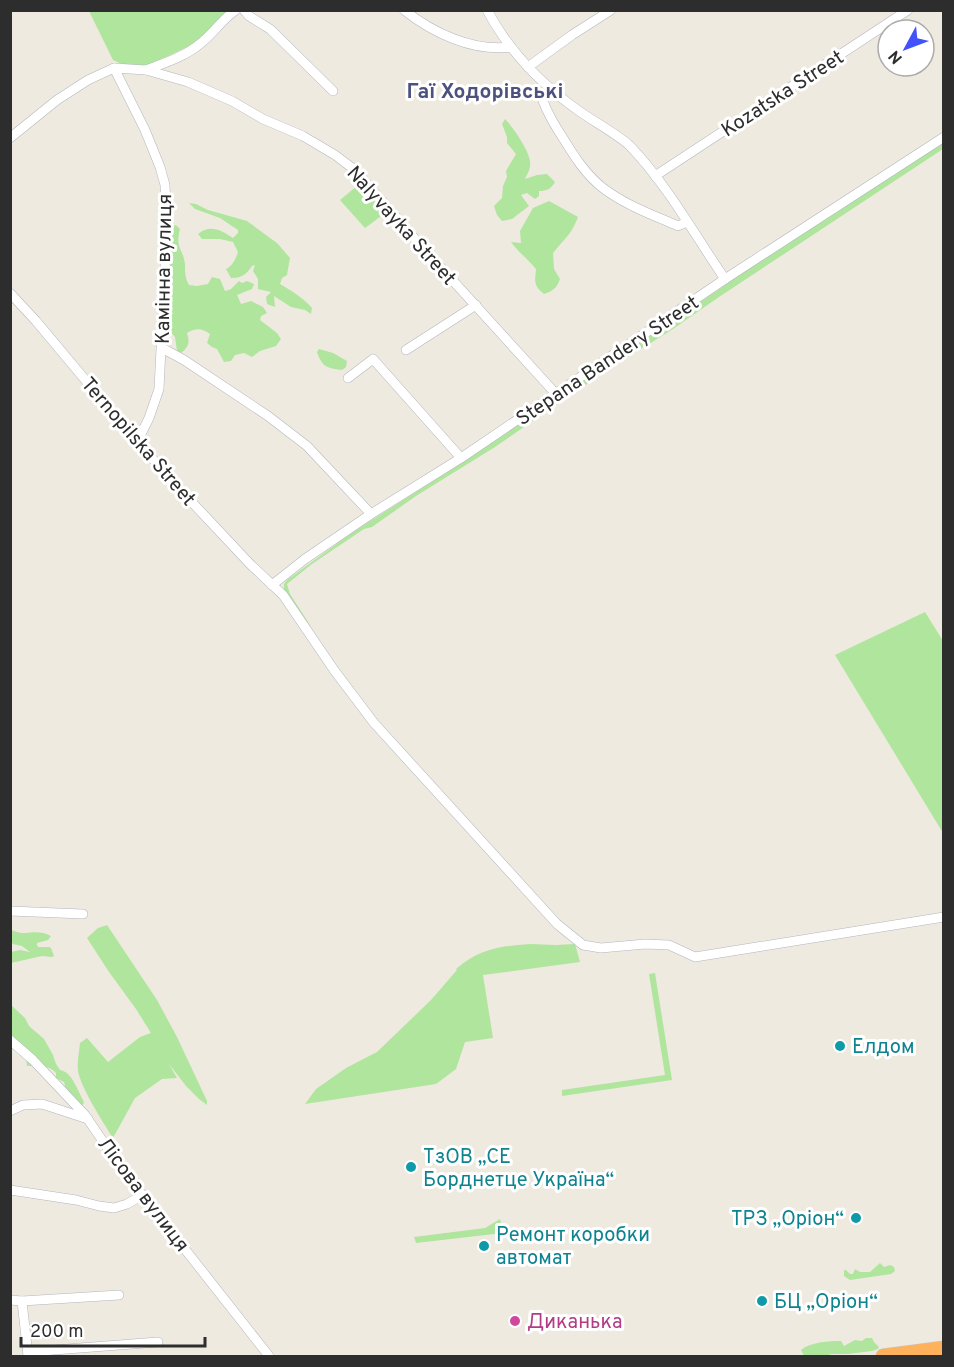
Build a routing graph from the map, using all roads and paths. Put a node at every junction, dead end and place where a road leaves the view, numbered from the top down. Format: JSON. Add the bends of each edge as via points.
{"nodes":[{"id":1,"x":236,"y":10,"type":"edge"},
{"id":2,"x":244,"y":10,"type":"edge"},
{"id":3,"x":404,"y":10,"type":"edge"},
{"id":4,"x":487,"y":10,"type":"edge"},
{"id":5,"x":611,"y":10,"type":"edge"},
{"id":6,"x":909,"y":10,"type":"edge"},
{"id":7,"x":511,"y":47,"type":"junction"},
{"id":8,"x":528,"y":67,"type":"junction"},
{"id":9,"x":114,"y":68,"type":"junction"},
{"id":10,"x":146,"y":70,"type":"junction"},
{"id":11,"x":549,"y":88,"type":"junction"},
{"id":12,"x":333,"y":91,"type":"dead end"},
{"id":13,"x":944,"y":137,"type":"edge"},
{"id":14,"x":10,"y":138,"type":"edge"},
{"id":15,"x":654,"y":176,"type":"junction"},
{"id":16,"x":687,"y":222,"type":"junction"},
{"id":17,"x":725,"y":279,"type":"junction"},
{"id":18,"x":10,"y":293,"type":"edge"},
{"id":19,"x":476,"y":305,"type":"junction"},
{"id":20,"x":162,"y":348,"type":"junction"},
{"id":21,"x":406,"y":350,"type":"dead end"},
{"id":22,"x":348,"y":378,"type":"dead end"},
{"id":23,"x":556,"y":394,"type":"junction"},
{"id":24,"x":138,"y":440,"type":"junction"},
{"id":25,"x":461,"y":458,"type":"junction"},
{"id":26,"x":371,"y":514,"type":"junction"},
{"id":27,"x":272,"y":585,"type":"junction"},
{"id":28,"x":10,"y":911,"type":"edge"},
{"id":29,"x":83,"y":914,"type":"dead end"},
{"id":30,"x":944,"y":917,"type":"edge"},
{"id":31,"x":10,"y":1040,"type":"edge"},
{"id":32,"x":10,"y":1111,"type":"edge"},
{"id":33,"x":88,"y":1119,"type":"junction"},
{"id":34,"x":10,"y":1190,"type":"edge"},
{"id":35,"x":143,"y":1195,"type":"junction"},
{"id":36,"x":120,"y":1295,"type":"dead end"},
{"id":37,"x":10,"y":1300,"type":"edge"},
{"id":38,"x":22,"y":1301,"type":"junction"},
{"id":39,"x":158,"y":1342,"type":"dead end"},
{"id":40,"x":944,"y":1348,"type":"edge"},
{"id":41,"x":28,"y":1354,"type":"edge"},
{"id":42,"x":269,"y":1356,"type":"edge"},
{"id":43,"x":884,"y":1356,"type":"edge"}],
"edges":[{"from":1,"to":10,"type":"street","via":[[201,43]]},
{"from":2,"to":12,"type":"street","via":[[270,29]]},
{"from":3,"to":7,"type":"street","via":[[447,36],[487,47]]},
{"from":4,"to":7,"type":"street"},
{"from":5,"to":8,"type":"street"},
{"from":6,"to":15,"type":"street","name":"Kozatska Street"},
{"from":7,"to":8,"type":"street"},
{"from":8,"to":11,"type":"street"},
{"from":9,"to":10,"type":"street","name":"Nalyvayka Street"},
{"from":9,"to":14,"type":"street","via":[[57,100]]},
{"from":9,"to":20,"type":"street","name":"Камінна вулиця","via":[[145,130],[165,185]]},
{"from":10,"to":19,"type":"street","name":"Nalyvayka Street","via":[[232,101],[349,164]]},
{"from":11,"to":15,"type":"street","via":[[627,143]]},
{"from":11,"to":16,"type":"street","via":[[543,101],[546,109],[592,178],[612,194],[653,215],[678,226]]},
{"from":13,"to":17,"type":"street","name":"Stepana Bandery Street"},
{"from":15,"to":16,"type":"street"},
{"from":16,"to":17,"type":"street"},
{"from":17,"to":23,"type":"street","name":"Stepana Bandery Street"},
{"from":18,"to":24,"type":"street","name":"Ternopilska Street"},
{"from":19,"to":21,"type":"street"},
{"from":19,"to":23,"type":"street","name":"Nalyvayka Street"},
{"from":20,"to":24,"type":"street","name":"Камінна вулиця","via":[[157,398]]},
{"from":20,"to":26,"type":"street","via":[[268,416],[307,446]]},
{"from":22,"to":25,"type":"street","via":[[373,359]]},
{"from":23,"to":25,"type":"street","name":"Stepana Bandery Street"},
{"from":24,"to":27,"type":"street","name":"Ternopilska Street"},
{"from":25,"to":26,"type":"street","name":"Stepana Bandery Street"},
{"from":26,"to":27,"type":"street","name":"Stepana Bandery Street"},
{"from":27,"to":30,"type":"street","name":"Ternopilska Street","via":[[374,723],[557,924],[583,945],[669,945],[695,957]]},
{"from":28,"to":29,"type":"street"},
{"from":31,"to":33,"type":"street","name":"Лісова вулиця"},
{"from":32,"to":33,"type":"street","via":[[23,1105],[42,1104]]},
{"from":33,"to":35,"type":"street","name":"Лісова вулиця"},
{"from":34,"to":35,"type":"street","via":[[114,1208]]},
{"from":35,"to":42,"type":"street","name":"Лісова вулиця"},
{"from":36,"to":38,"type":"street"},
{"from":37,"to":38,"type":"street"},
{"from":38,"to":41,"type":"street"},
{"from":39,"to":41,"type":"street"},
{"from":40,"to":43,"type":"highway"}]}
